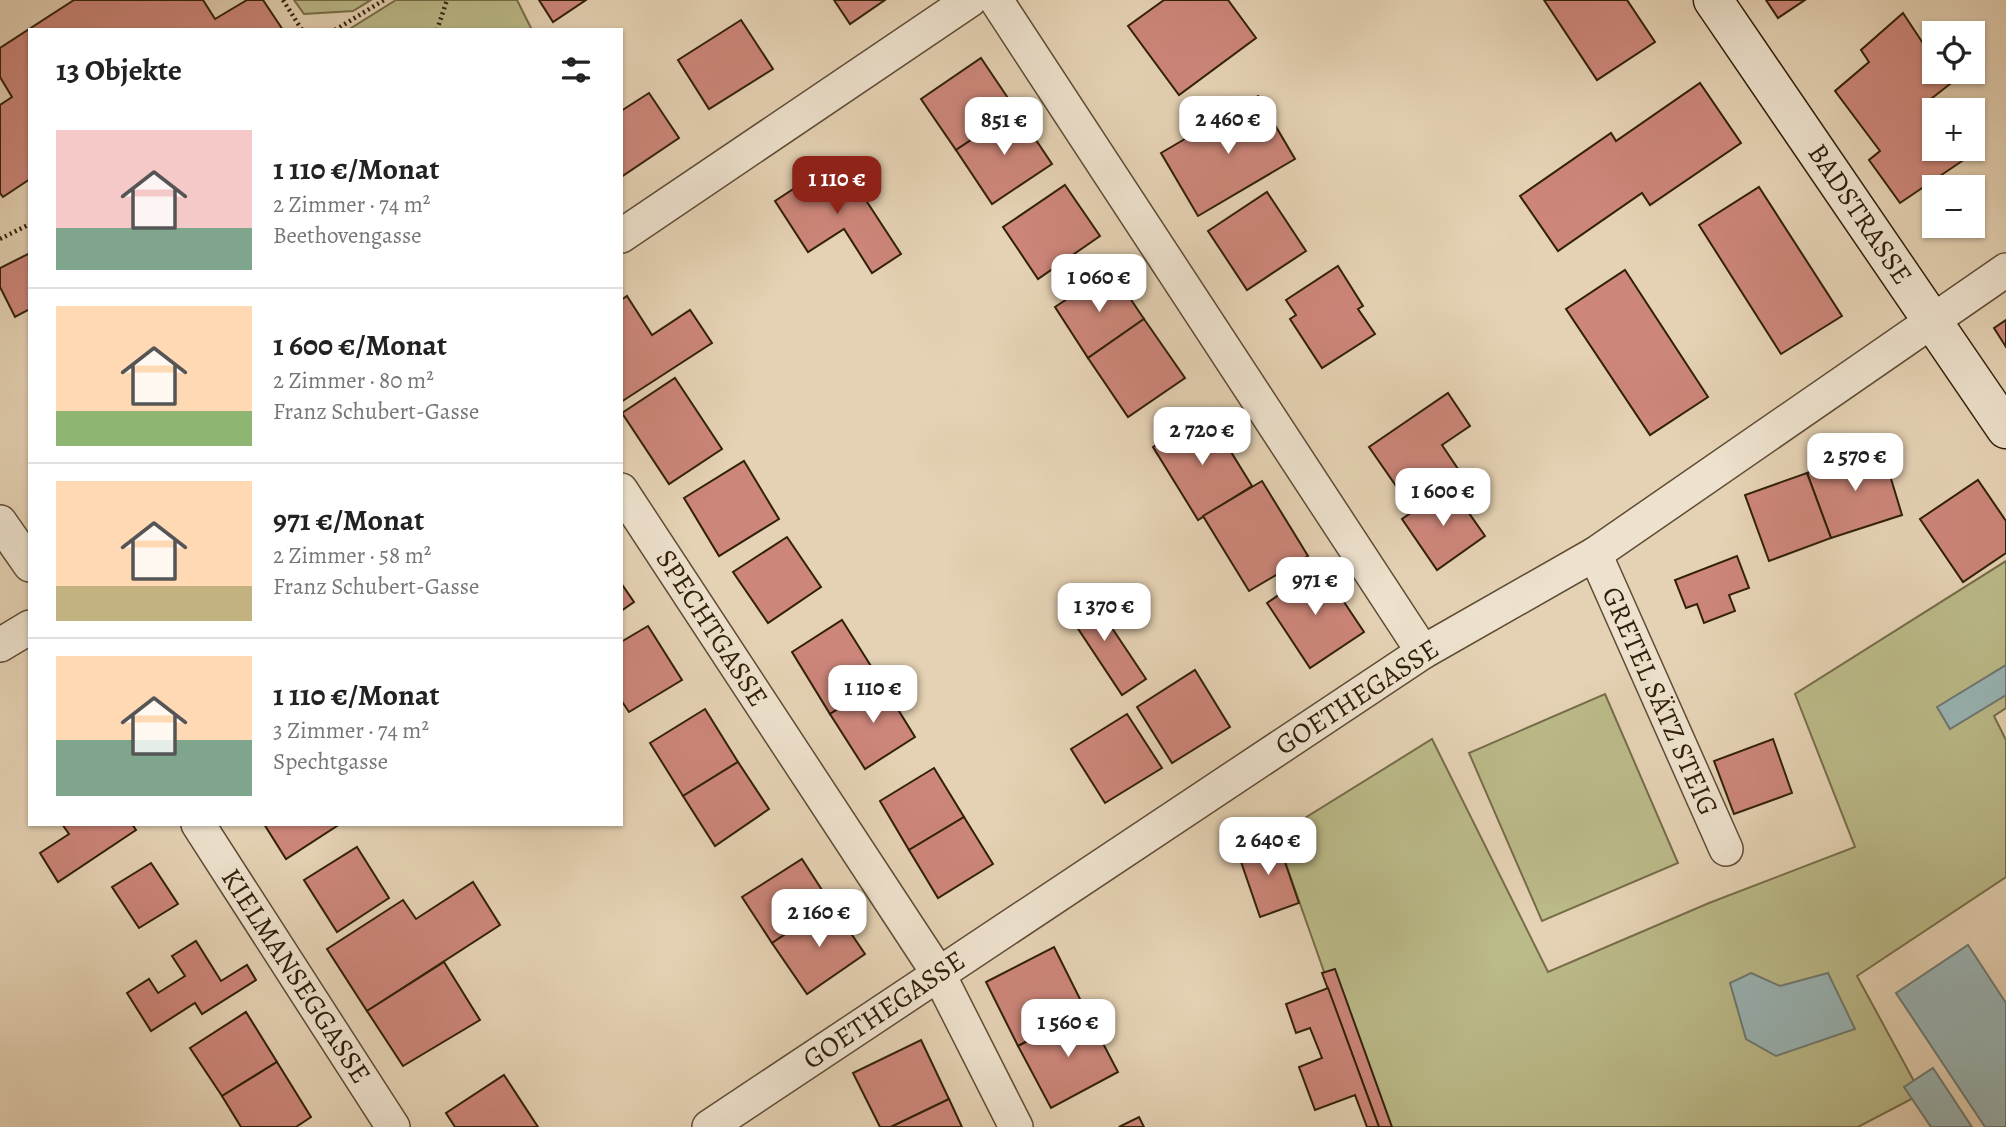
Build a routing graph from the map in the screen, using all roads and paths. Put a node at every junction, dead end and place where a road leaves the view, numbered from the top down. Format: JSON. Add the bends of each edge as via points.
{"nodes":[{"id":1,"x":283,"y":0,"type":"edge"},
{"id":2,"x":384,"y":0,"type":"edge"},
{"id":3,"x":447,"y":0,"type":"edge"},
{"id":4,"x":970,"y":0,"type":"edge"},
{"id":5,"x":996,"y":0,"type":"edge"},
{"id":6,"x":1713,"y":0,"type":"edge"},
{"id":7,"x":301,"y":28,"type":"edge"},
{"id":8,"x":338,"y":28,"type":"edge"},
{"id":9,"x":438,"y":28,"type":"edge"},
{"id":10,"x":28,"y":225,"type":"edge"},
{"id":11,"x":623,"y":235,"type":"edge"},
{"id":12,"x":0,"y":239,"type":"edge"},
{"id":13,"x":2006,"y":270,"type":"edge"},
{"id":14,"x":1931,"y":319,"type":"junction"},
{"id":15,"x":2006,"y":429,"type":"edge"},
{"id":16,"x":623,"y":493,"type":"edge"},
{"id":17,"x":0,"y":522,"type":"edge"},
{"id":18,"x":1595,"y":554,"type":"junction"},
{"id":19,"x":28,"y":562,"type":"edge"},
{"id":20,"x":28,"y":628,"type":"edge"},
{"id":21,"x":0,"y":645,"type":"edge"},
{"id":22,"x":1423,"y":652,"type":"junction"},
{"id":23,"x":199,"y":826,"type":"edge"},
{"id":24,"x":1726,"y":849,"type":"dead end"},
{"id":25,"x":938,"y":974,"type":"junction"},
{"id":26,"x":393,"y":1127,"type":"edge"},
{"id":27,"x":709,"y":1127,"type":"edge"},
{"id":28,"x":1016,"y":1127,"type":"edge"}],
"edges":[{"from":1,"to":7,"type":"path"},
{"from":2,"to":8,"type":"path"},
{"from":3,"to":9,"type":"path"},
{"from":4,"to":11,"type":"street"},
{"from":5,"to":22,"type":"street"},
{"from":6,"to":14,"type":"street","name":"BADSTRASSE"},
{"from":10,"to":12,"type":"path"},
{"from":13,"to":14,"type":"street","name":"GOETHEGASSE"},
{"from":14,"to":15,"type":"street","name":"BADSTRASSE"},
{"from":14,"to":18,"type":"street","name":"GOETHEGASSE"},
{"from":16,"to":25,"type":"street","name":"SPECHTGASSE"},
{"from":17,"to":19,"type":"street"},
{"from":18,"to":22,"type":"street","name":"GOETHEGASSE"},
{"from":18,"to":24,"type":"street","name":"GRETEL SÄTZ STEIG"},
{"from":20,"to":21,"type":"street"},
{"from":22,"to":25,"type":"street","name":"GOETHEGASSE"},
{"from":23,"to":26,"type":"street","name":"KIELMANSEGGASSE"},
{"from":25,"to":27,"type":"street","name":"GOETHEGASSE"},
{"from":25,"to":28,"type":"street","name":"SPECHTGASSE"}]}
